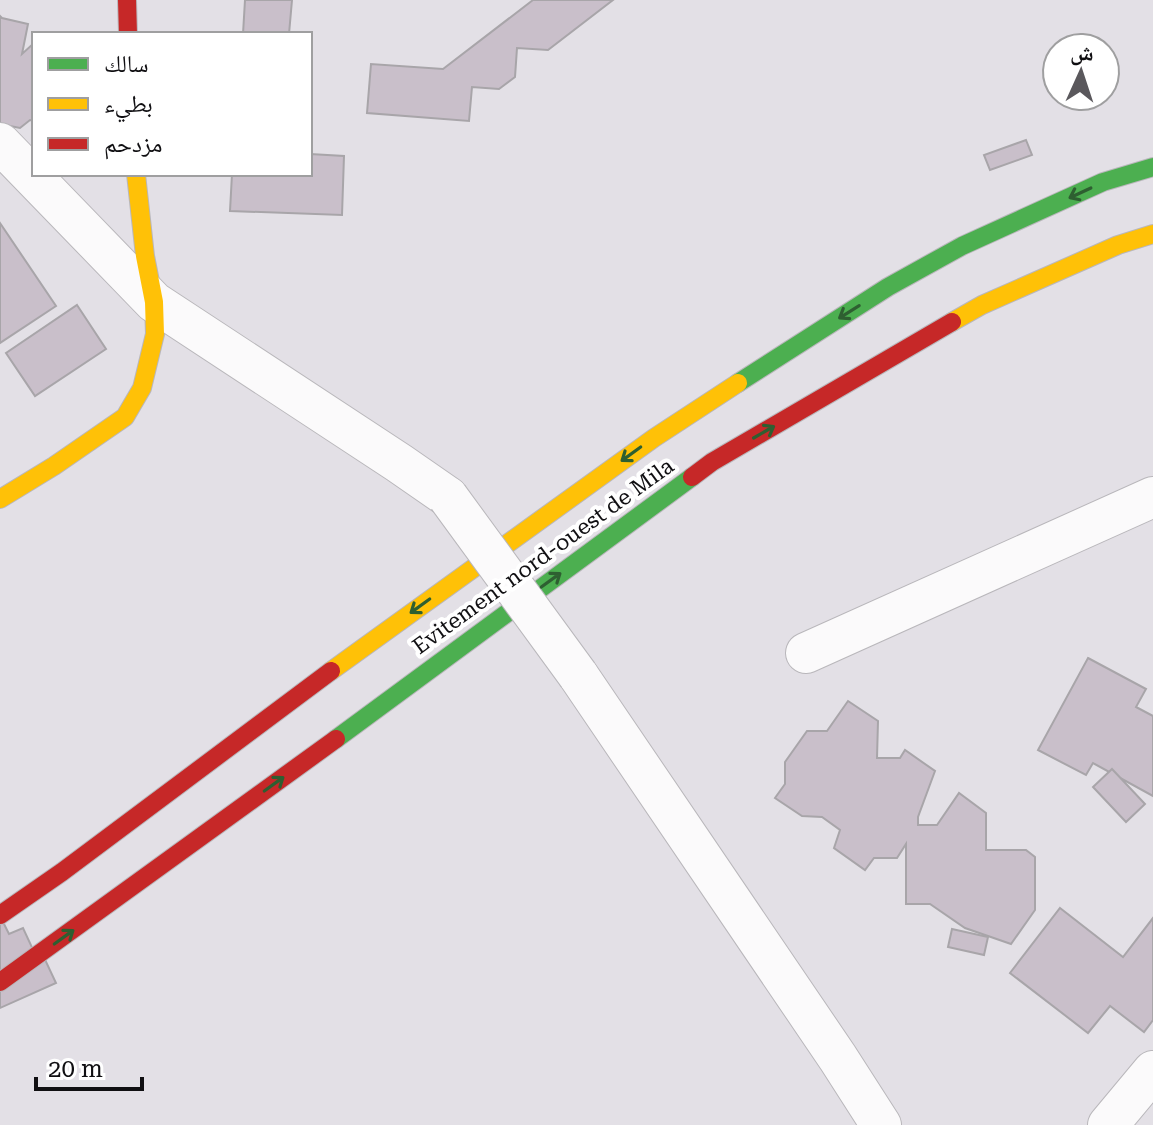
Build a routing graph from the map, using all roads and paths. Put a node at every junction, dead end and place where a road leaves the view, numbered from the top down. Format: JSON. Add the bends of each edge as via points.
{"nodes":[{"id":1,"x":127,"y":0,"type":"edge"},
{"id":2,"x":128,"y":32,"type":"edge"},
{"id":3,"x":0,"y":143,"type":"edge"},
{"id":4,"x":1153,"y":167,"type":"edge"},
{"id":5,"x":136,"y":176,"type":"edge"},
{"id":6,"x":1153,"y":234,"type":"edge"},
{"id":7,"x":154,"y":302,"type":"junction"},
{"id":8,"x":1153,"y":497,"type":"edge"},
{"id":9,"x":0,"y":499,"type":"edge"},
{"id":10,"x":806,"y":653,"type":"dead end"},
{"id":11,"x":0,"y":915,"type":"edge"},
{"id":12,"x":0,"y":982,"type":"edge"},
{"id":13,"x":838,"y":1058,"type":"junction"},
{"id":14,"x":1153,"y":1071,"type":"edge"},
{"id":15,"x":881,"y":1125,"type":"edge"},
{"id":16,"x":905,"y":1125,"type":"edge"},
{"id":17,"x":1108,"y":1125,"type":"edge"}],
"edges":[{"from":1,"to":2,"type":"main road"},
{"from":3,"to":7,"type":"street"},
{"from":4,"to":11,"type":"main road","one_way":true,"via":[[1103,182],[962,246],[811,335],[654,438]]},
{"from":5,"to":7,"type":"main road"},
{"from":12,"to":6,"type":"main road","name":"Evitement nord-ouest de Mila","one_way":true,"via":[[712,462],[982,305]]},
{"from":7,"to":9,"type":"main road","via":[[155,334],[142,388],[125,417]]},
{"from":7,"to":13,"type":"street","bridge":true,"via":[[448,497],[578,675]]},
{"from":8,"to":10,"type":"street"},
{"from":13,"to":15,"type":"street"},
{"from":13,"to":16,"type":"street","via":[[888,1116]]},
{"from":14,"to":17,"type":"street"}]}
